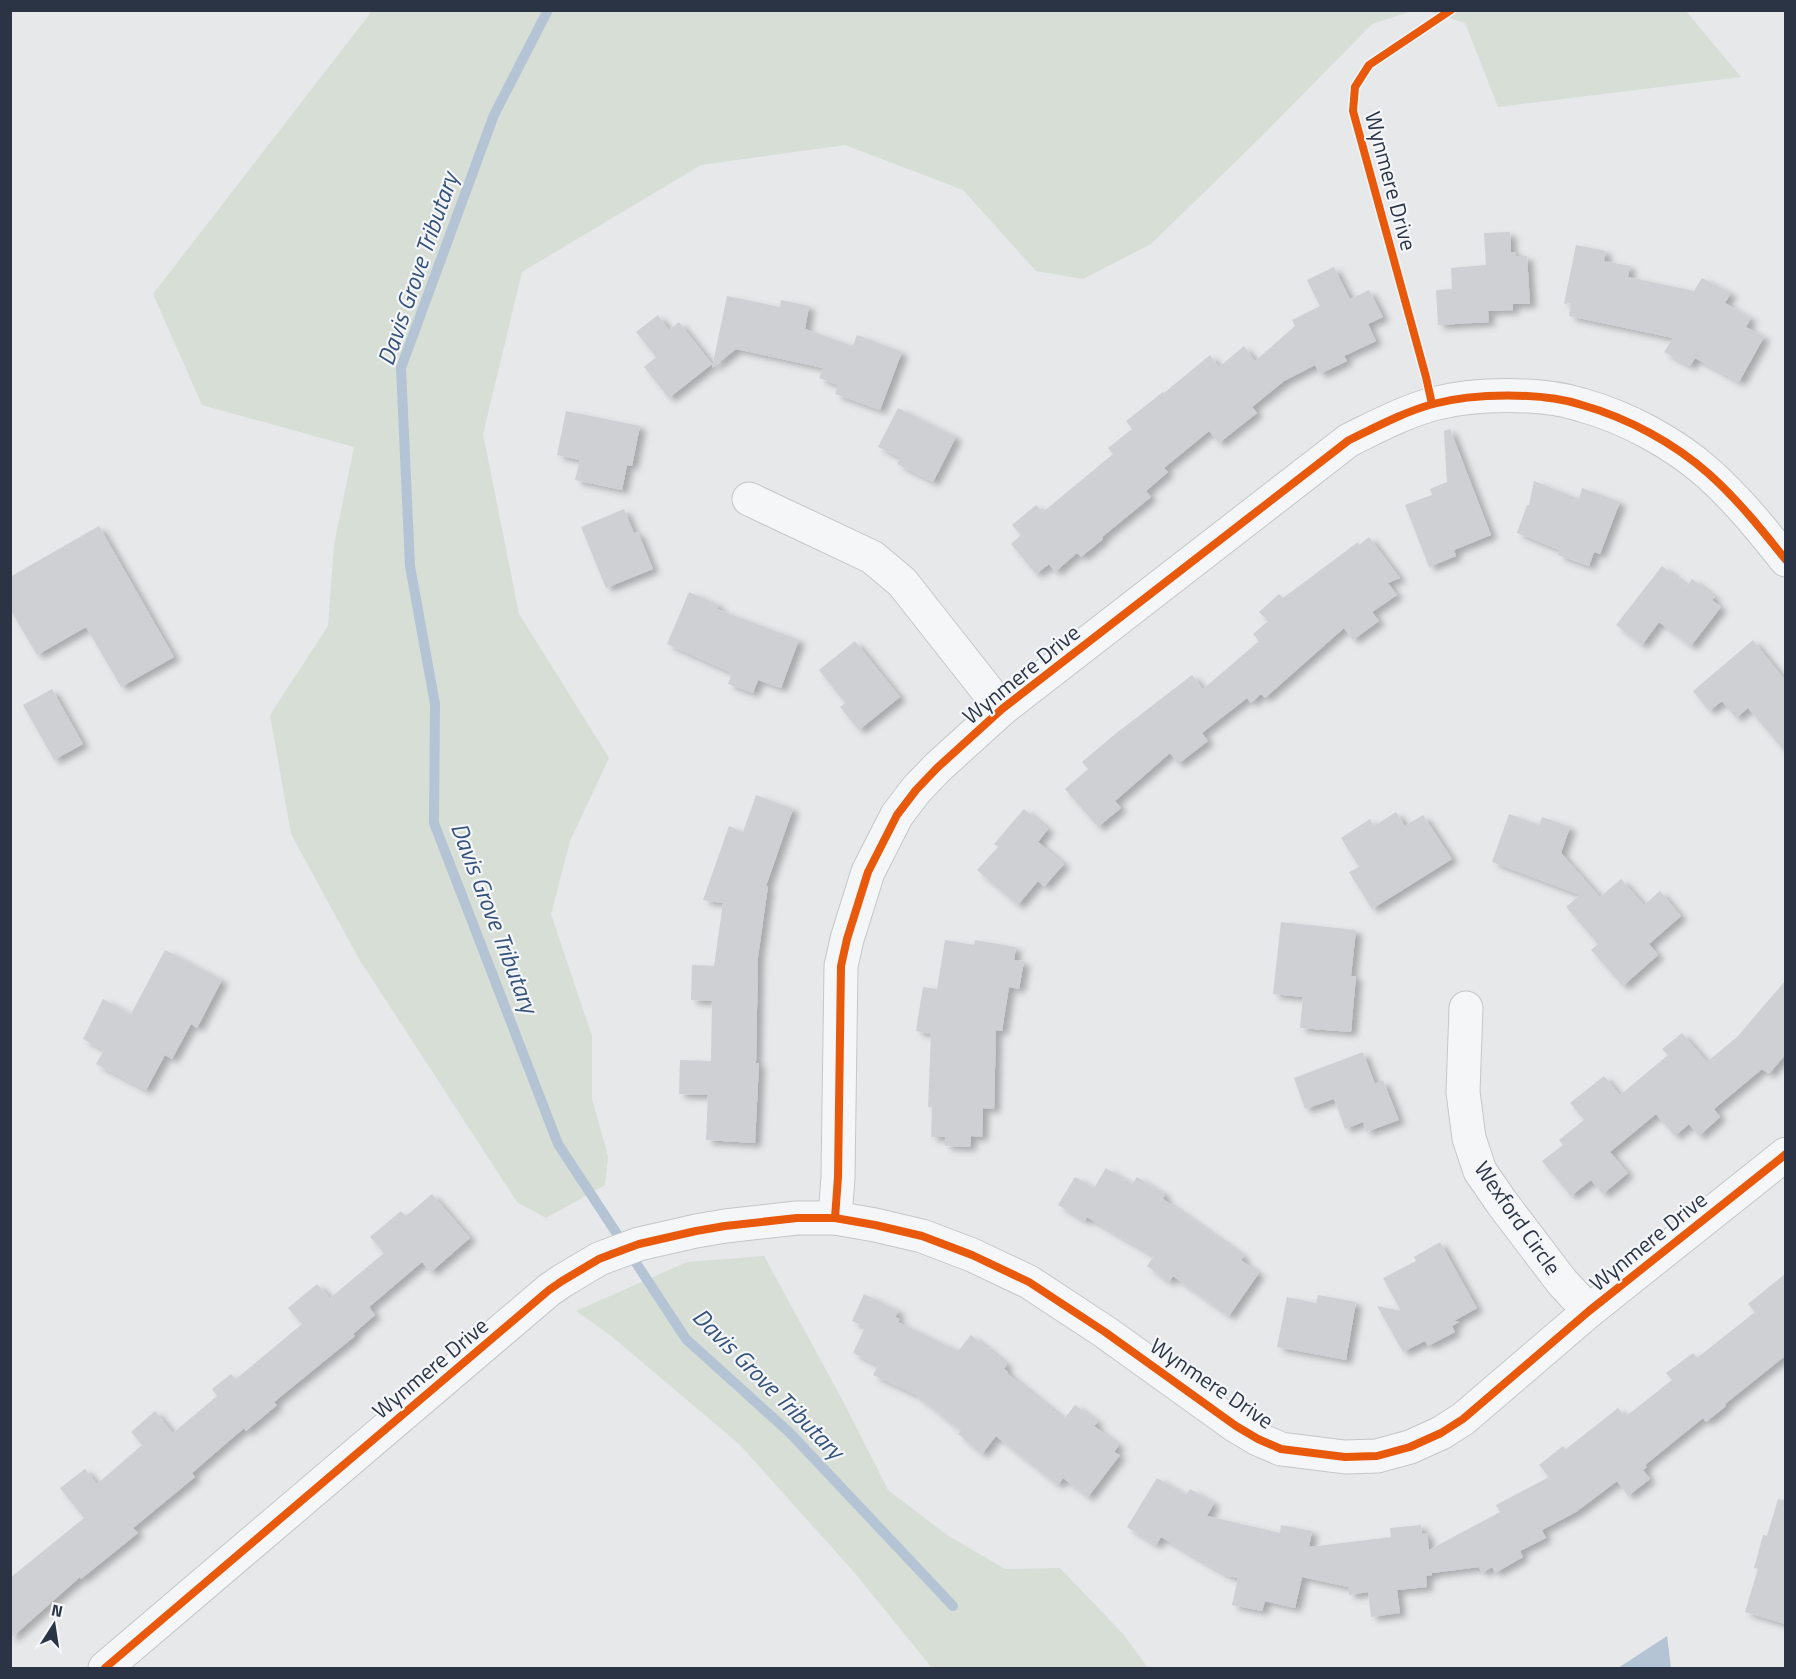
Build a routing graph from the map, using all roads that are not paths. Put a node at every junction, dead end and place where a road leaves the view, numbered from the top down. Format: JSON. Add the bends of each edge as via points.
{"nodes":[{"id":1,"x":749,"y":499,"type":"dead end"},
{"id":2,"x":1785,"y":560,"type":"edge"},
{"id":3,"x":1002,"y":709,"type":"junction"},
{"id":4,"x":1466,"y":1008,"type":"dead end"},
{"id":5,"x":1785,"y":1154,"type":"edge"},
{"id":6,"x":835,"y":1218,"type":"junction"},
{"id":7,"x":1589,"y":1311,"type":"junction"},
{"id":8,"x":106,"y":1668,"type":"edge"}],
"edges":[{"from":1,"to":3,"type":"street","via":[[872,557],[902,582]]},
{"from":2,"to":3,"type":"street","name":"Wynmere Drive","via":[[1710,475],[1678,449],[1647,432],[1581,404],[1543,397],[1452,400],[1405,414],[1349,440]]},
{"from":3,"to":6,"type":"street","name":"Wynmere Drive","via":[[937,768],[906,803],[868,872],[856,906],[841,966]]},
{"from":4,"to":7,"type":"street","name":"Wexford Circle","via":[[1463,1092],[1468,1138],[1480,1171],[1562,1282]]},
{"from":5,"to":7,"type":"street","name":"Wynmere Drive"},
{"from":6,"to":7,"type":"street","name":"Wynmere Drive","via":[[922,1236],[1029,1282],[1236,1426],[1292,1451],[1345,1457],[1377,1455],[1410,1447],[1441,1433]]},
{"from":6,"to":8,"type":"street","name":"Wynmere Drive","via":[[725,1226],[625,1249],[562,1281]]}]}
